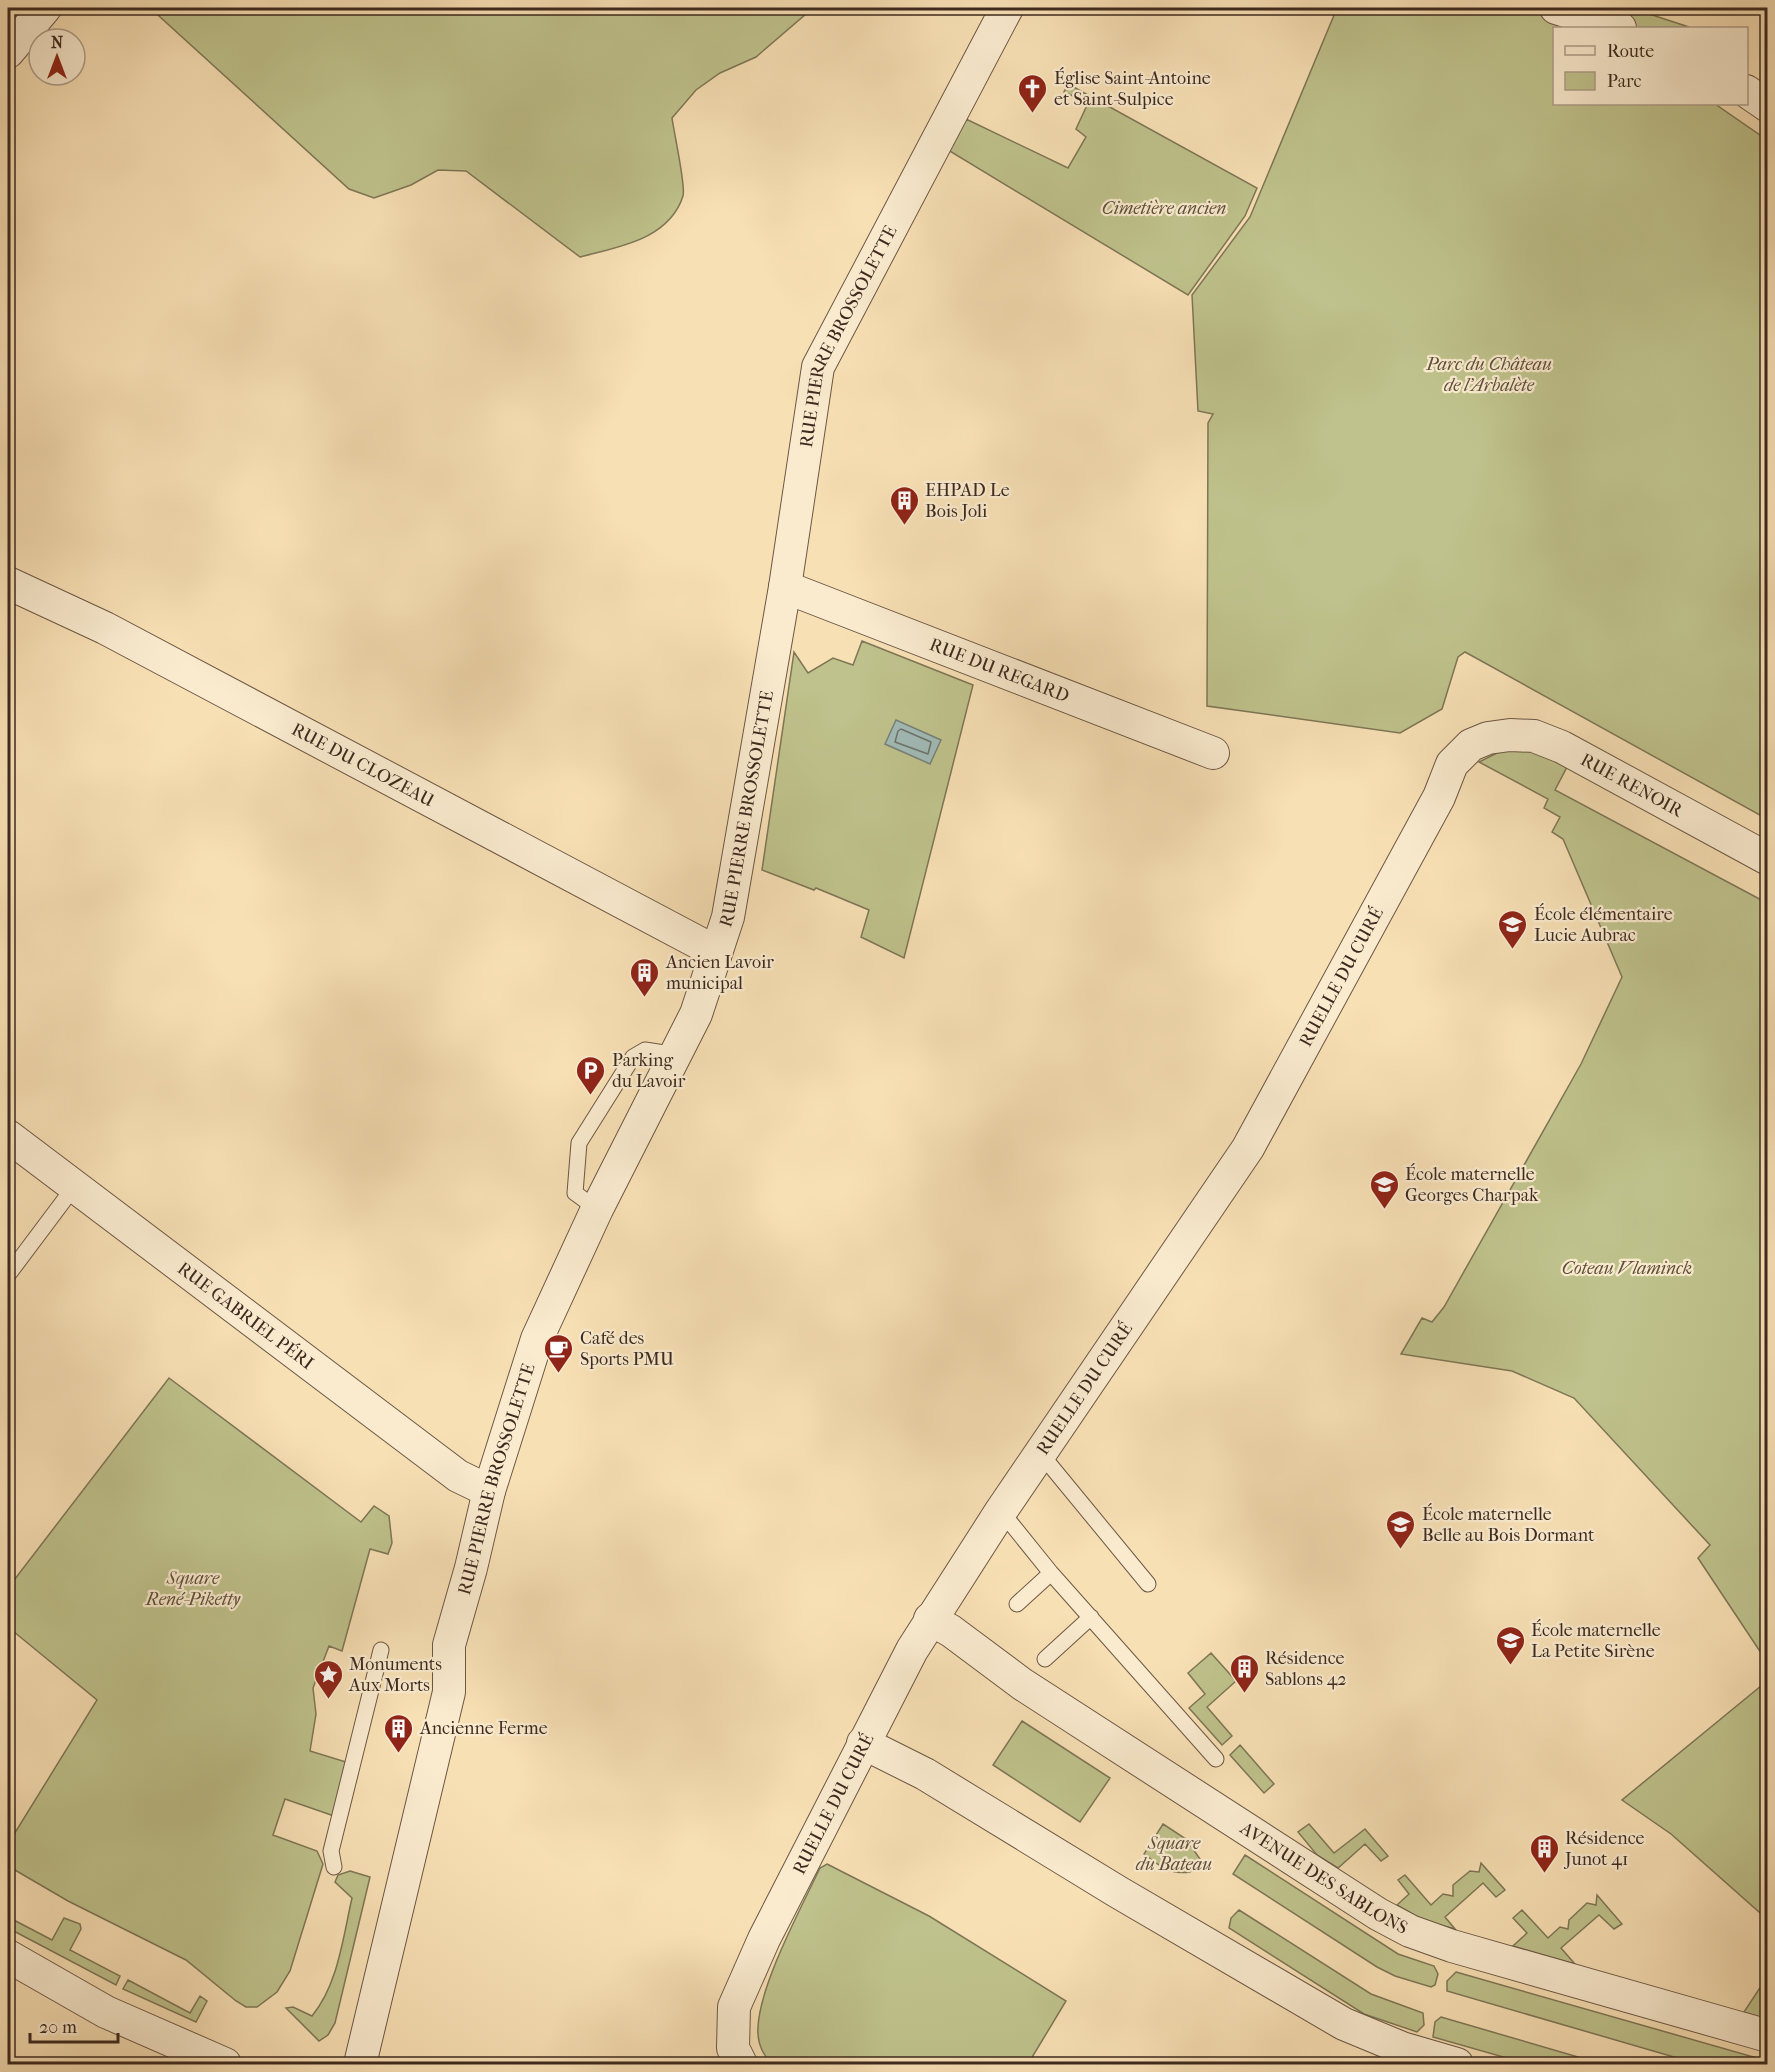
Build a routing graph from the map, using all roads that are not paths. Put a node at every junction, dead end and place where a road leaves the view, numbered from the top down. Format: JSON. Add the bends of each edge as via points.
{"nodes":[{"id":1,"x":45,"y":8,"type":"edge"},
{"id":2,"x":1007,"y":8,"type":"edge"},
{"id":3,"x":1556,"y":8,"type":"edge"},
{"id":4,"x":1617,"y":27,"type":"edge"},
{"id":5,"x":8,"y":52,"type":"edge"},
{"id":6,"x":1748,"y":93,"type":"edge"},
{"id":7,"x":1767,"y":106,"type":"edge"},
{"id":8,"x":8,"y":583,"type":"edge"},
{"id":9,"x":785,"y":587,"type":"junction"},
{"id":10,"x":1488,"y":738,"type":"joint"},
{"id":11,"x":1213,"y":753,"type":"dead end"},
{"id":12,"x":1767,"y":859,"type":"edge"},
{"id":13,"x":716,"y":952,"type":"junction"},
{"id":14,"x":677,"y":1055,"type":"junction"},
{"id":15,"x":8,"y":1136,"type":"edge"},
{"id":16,"x":74,"y":1187,"type":"junction"},
{"id":17,"x":597,"y":1209,"type":"junction"},
{"id":18,"x":8,"y":1275,"type":"edge"},
{"id":19,"x":1041,"y":1455,"type":"junction"},
{"id":20,"x":489,"y":1491,"type":"junction"},
{"id":21,"x":1001,"y":1511,"type":"junction"},
{"id":22,"x":1051,"y":1573,"type":"junction"},
{"id":23,"x":1148,"y":1584,"type":"dead end"},
{"id":24,"x":1017,"y":1604,"type":"dead end"},
{"id":25,"x":1091,"y":1617,"type":"junction"},
{"id":26,"x":930,"y":1619,"type":"junction"},
{"id":27,"x":381,"y":1650,"type":"dead end"},
{"id":28,"x":1044,"y":1659,"type":"dead end"},
{"id":29,"x":863,"y":1743,"type":"junction"},
{"id":30,"x":1216,"y":1759,"type":"dead end"},
{"id":31,"x":334,"y":1867,"type":"dead end"},
{"id":32,"x":8,"y":1956,"type":"edge"},
{"id":33,"x":1767,"y":2036,"type":"edge"},
{"id":34,"x":225,"y":2064,"type":"edge"},
{"id":35,"x":360,"y":2064,"type":"edge"},
{"id":36,"x":741,"y":2064,"type":"edge"},
{"id":37,"x":1457,"y":2064,"type":"edge"}],
"edges":[{"from":1,"to":5,"type":"street"},
{"from":2,"to":9,"type":"street","name":"RUE PIERRE BROSSOLETTE","via":[[818,367]]},
{"from":3,"to":4,"type":"street"},
{"from":6,"to":7,"type":"street"},
{"from":8,"to":13,"type":"street","name":"RUE DU CLOZEAU","via":[[105,628]]},
{"from":9,"to":11,"type":"street","name":"RUE DU REGARD"},
{"from":9,"to":13,"type":"street","name":"RUE PIERRE BROSSOLETTE","via":[[728,917]]},
{"from":10,"to":12,"type":"street","name":"RUE RENOIR","via":[[1534,736],[1562,747]]},
{"from":10,"to":19,"type":"street","name":"RUELLE DU CURÉ","via":[[1471,745],[1452,764],[1427,818],[1248,1148]]},
{"from":13,"to":14,"type":"street","name":"RUE PIERRE BROSSOLETTE","via":[[696,1014]]},
{"from":14,"to":17,"type":"street","name":"RUE PIERRE BROSSOLETTE"},
{"from":14,"to":17,"type":"lane","via":[[645,1050],[633,1057],[579,1143],[575,1193]]},
{"from":15,"to":16,"type":"street","name":"RUE GABRIEL PÉRI"},
{"from":16,"to":18,"type":"lane"},
{"from":16,"to":20,"type":"street","name":"RUE GABRIEL PÉRI","via":[[458,1476]]},
{"from":17,"to":20,"type":"street","name":"RUE PIERRE BROSSOLETTE","via":[[537,1339]]},
{"from":19,"to":21,"type":"street","name":"RUELLE DU CURÉ"},
{"from":19,"to":23,"type":"lane"},
{"from":20,"to":35,"type":"street","name":"RUE PIERRE BROSSOLETTE","via":[[449,1645],[449,1692]]},
{"from":21,"to":22,"type":"lane"},
{"from":21,"to":26,"type":"street","name":"RUELLE DU CURÉ"},
{"from":22,"to":24,"type":"lane"},
{"from":22,"to":25,"type":"lane"},
{"from":25,"to":28,"type":"lane"},
{"from":25,"to":30,"type":"lane"},
{"from":26,"to":29,"type":"street","name":"RUELLE DU CURÉ"},
{"from":26,"to":33,"type":"street","name":"AVENUE DES SABLONS","via":[[951,1630],[1031,1691],[1410,1931],[1452,1947]]},
{"from":27,"to":31,"type":"lane","via":[[331,1851]]},
{"from":29,"to":36,"type":"street","name":"RUELLE DU CURÉ","via":[[734,2007],[734,2048]]},
{"from":29,"to":37,"type":"street","via":[[925,1774],[1344,2024],[1402,2048]]},
{"from":32,"to":34,"type":"street","via":[[106,2012]]}]}
